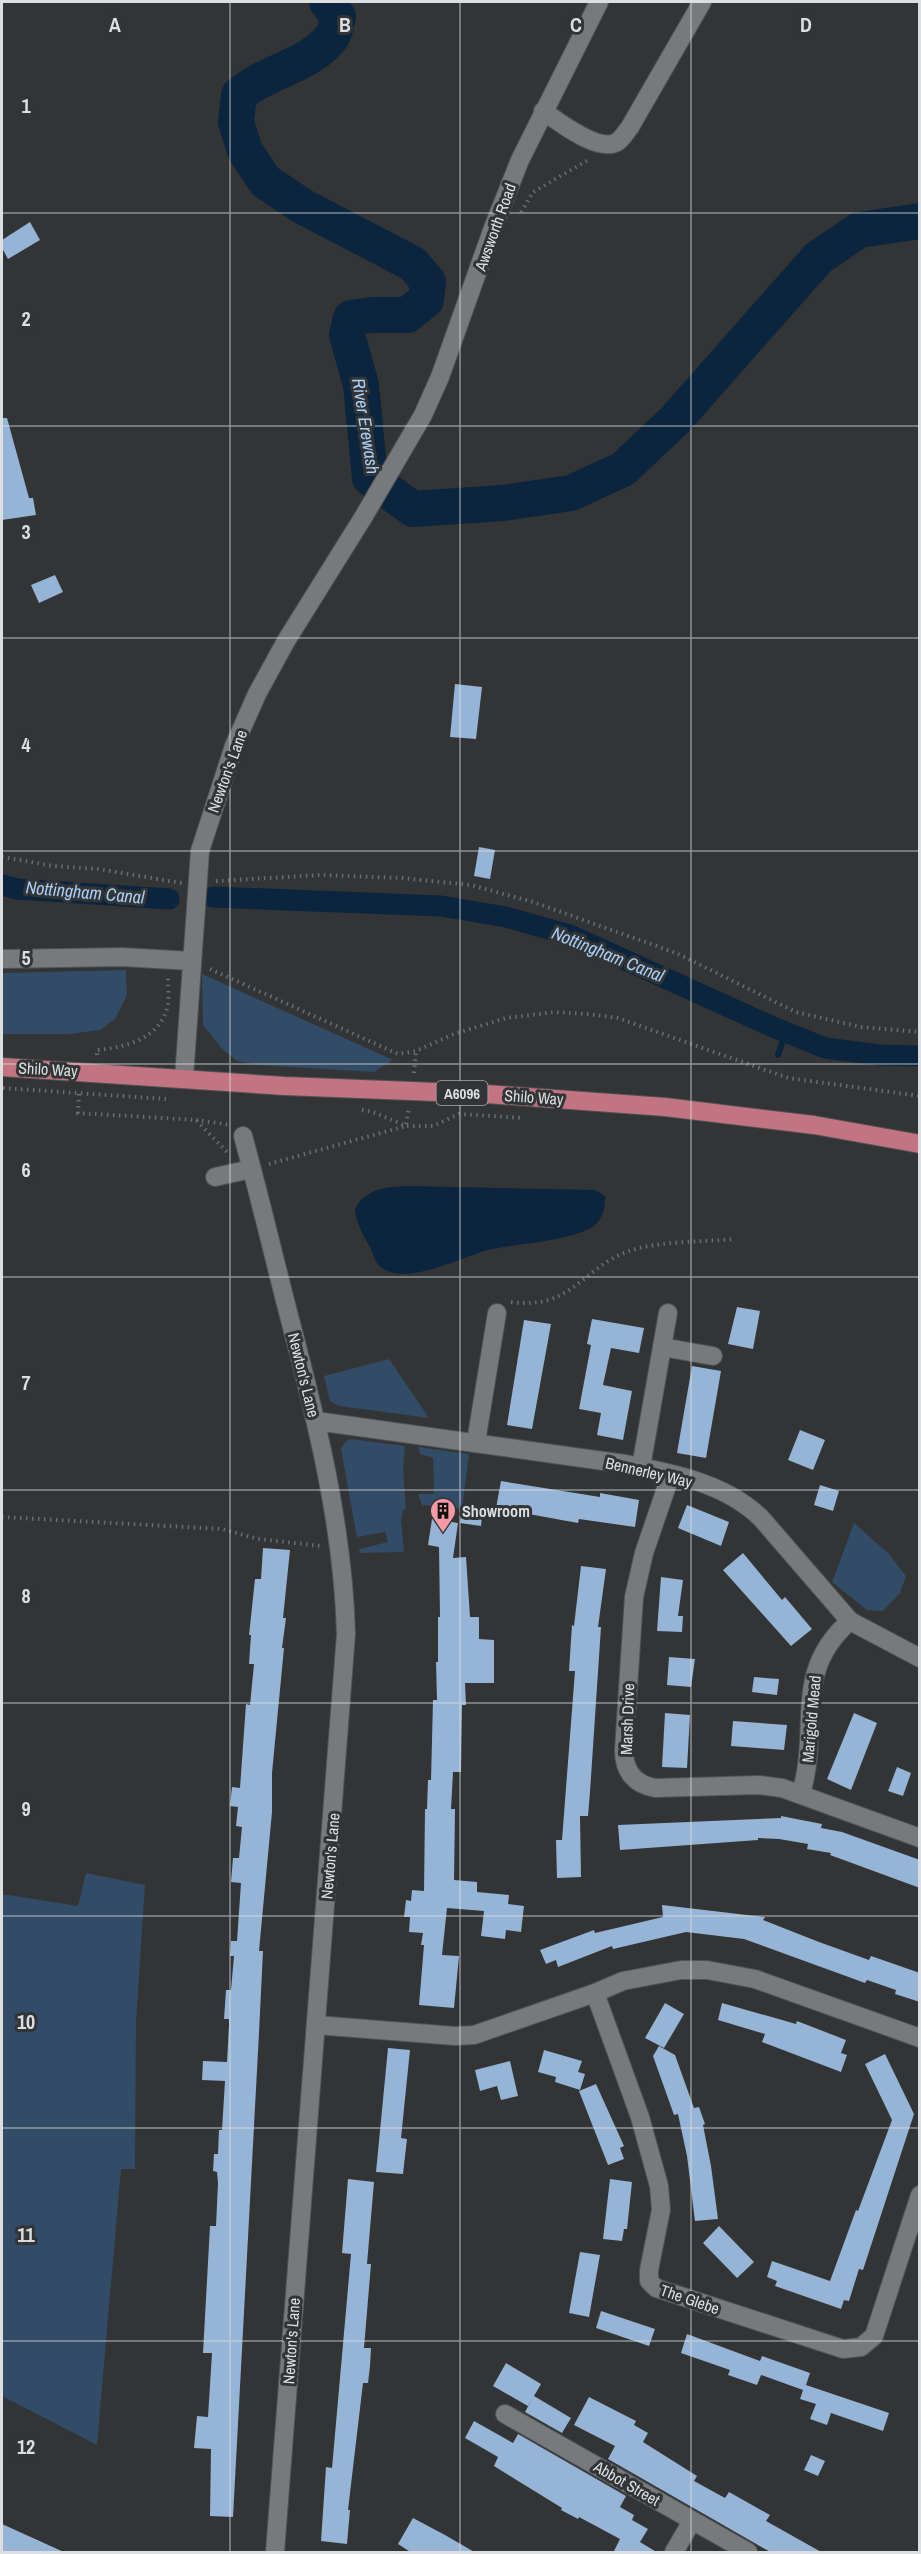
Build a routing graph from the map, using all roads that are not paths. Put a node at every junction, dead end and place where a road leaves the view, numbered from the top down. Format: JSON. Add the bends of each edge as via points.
{"nodes":[{"id":1,"x":599,"y":2,"type":"edge"},
{"id":2,"x":702,"y":2,"type":"edge"},
{"id":3,"x":543,"y":111,"type":"junction"},
{"id":4,"x":375,"y":497,"type":"joint"},
{"id":5,"x":2,"y":959,"type":"edge"},
{"id":6,"x":192,"y":961,"type":"junction"},
{"id":7,"x":2,"y":1067,"type":"edge"},
{"id":8,"x":184,"y":1078,"type":"junction"},
{"id":9,"x":920,"y":1144,"type":"edge"},
{"id":10,"x":215,"y":1177,"type":"dead end"},
{"id":11,"x":500,"y":1307,"type":"road end"},
{"id":12,"x":668,"y":1313,"type":"dead end"},
{"id":13,"x":662,"y":1347,"type":"junction"},
{"id":14,"x":713,"y":1356,"type":"dead end"},
{"id":15,"x":315,"y":1421,"type":"junction"},
{"id":16,"x":476,"y":1442,"type":"junction"},
{"id":17,"x":641,"y":1467,"type":"junction"},
{"id":18,"x":671,"y":1474,"type":"junction"},
{"id":19,"x":850,"y":1621,"type":"junction"},
{"id":20,"x":920,"y":1658,"type":"edge"},
{"id":21,"x":801,"y":1793,"type":"junction"},
{"id":22,"x":920,"y":1838,"type":"edge"},
{"id":23,"x":595,"y":1993,"type":"junction"},
{"id":24,"x":316,"y":2025,"type":"junction"},
{"id":25,"x":920,"y":2038,"type":"edge"},
{"id":26,"x":920,"y":2195,"type":"edge"},
{"id":27,"x":505,"y":2414,"type":"dead end"},
{"id":28,"x":692,"y":2521,"type":"junction"},
{"id":29,"x":275,"y":2553,"type":"edge"},
{"id":30,"x":674,"y":2553,"type":"edge"},
{"id":31,"x":748,"y":2553,"type":"edge"}],
"edges":[{"from":1,"to":3,"type":"street","name":"Awsworth Road"},
{"from":2,"to":3,"type":"street","via":[[618,142],[605,145],[591,141]]},
{"from":3,"to":4,"type":"street","name":"Awsworth Road","via":[[493,228],[440,376],[423,415]]},
{"from":4,"to":6,"type":"street","name":"Newton's Lane","via":[[286,641],[234,746],[200,851]]},
{"from":5,"to":6,"type":"street","via":[[122,957]]},
{"from":6,"to":8,"type":"street","name":"Newton's Lane"},
{"from":7,"to":8,"type":"main road","name":"Shilo Way","number":"A6096"},
{"from":8,"to":9,"type":"main road","name":"Shilo Way","number":"A6096","via":[[563,1099],[738,1114]]},
{"from":10,"to":15,"type":"street","name":"Newton's Lane","via":[[247,1152]]},
{"from":11,"to":16,"type":"street"},
{"from":12,"to":13,"type":"street"},
{"from":13,"to":14,"type":"street"},
{"from":13,"to":17,"type":"street"},
{"from":15,"to":16,"type":"street","name":"Bennerley Way"},
{"from":15,"to":24,"type":"street","name":"Newton's Lane","via":[[340,1548],[346,1634]]},
{"from":16,"to":17,"type":"street","name":"Bennerley Way"},
{"from":17,"to":18,"type":"street","name":"Bennerley Way"},
{"from":18,"to":19,"type":"street","name":"Bennerley Way","via":[[720,1490],[746,1505],[784,1542]]},
{"from":18,"to":21,"type":"street","name":"Marsh Drive","via":[[644,1553],[634,1598],[624,1744],[626,1765],[636,1780],[655,1788],[759,1785]]},
{"from":19,"to":20,"type":"street","name":"Bennerley Way"},
{"from":19,"to":21,"type":"street","name":"Marigold Mead","via":[[832,1638],[816,1666],[807,1770]]},
{"from":21,"to":22,"type":"street","name":"Marsh Drive"},
{"from":23,"to":24,"type":"street","via":[[474,2035]]},
{"from":23,"to":25,"type":"street","via":[[651,1974],[707,1970],[755,1979]]},
{"from":23,"to":26,"type":"street","name":"The Glebe","via":[[656,2169],[661,2210],[648,2270],[649,2281],[656,2288],[843,2349],[861,2347],[874,2336]]},
{"from":24,"to":29,"type":"street","name":"Newton's Lane"},
{"from":27,"to":28,"type":"street","name":"Abbot Street"},
{"from":28,"to":30,"type":"street"},
{"from":28,"to":31,"type":"street","name":"Abbot Street"}]}
